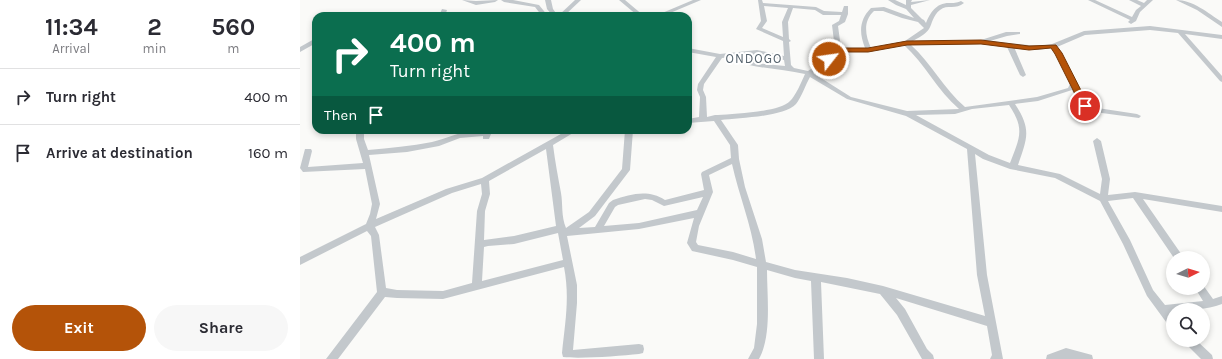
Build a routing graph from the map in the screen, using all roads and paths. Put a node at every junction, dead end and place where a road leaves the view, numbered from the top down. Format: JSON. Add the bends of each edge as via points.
{"nodes":[{"id":1,"x":465,"y":0,"type":"edge"},
{"id":2,"x":495,"y":0,"type":"edge"},
{"id":3,"x":504,"y":0,"type":"edge"},
{"id":4,"x":548,"y":0,"type":"edge"},
{"id":5,"x":578,"y":0,"type":"edge"},
{"id":6,"x":622,"y":0,"type":"edge"},
{"id":7,"x":680,"y":0,"type":"edge"},
{"id":8,"x":698,"y":0,"type":"edge"},
{"id":9,"x":809,"y":0,"type":"edge"},
{"id":10,"x":891,"y":0,"type":"edge"},
{"id":11,"x":927,"y":0,"type":"edge"},
{"id":12,"x":1090,"y":0,"type":"edge"},
{"id":13,"x":1132,"y":0,"type":"edge"},
{"id":14,"x":1150,"y":0,"type":"edge"},
{"id":15,"x":1179,"y":0,"type":"edge"},
{"id":16,"x":761,"y":2,"type":"edge"},
{"id":17,"x":961,"y":3,"type":"dead end"},
{"id":18,"x":908,"y":4,"type":"edge"},
{"id":19,"x":685,"y":5,"type":"junction"},
{"id":20,"x":1144,"y":5,"type":"junction"},
{"id":21,"x":791,"y":6,"type":"junction"},
{"id":22,"x":846,"y":7,"type":"dead end"},
{"id":23,"x":807,"y":8,"type":"junction"},
{"id":24,"x":542,"y":12,"type":"edge"},
{"id":25,"x":553,"y":12,"type":"edge"},
{"id":26,"x":564,"y":12,"type":"edge"},
{"id":27,"x":636,"y":12,"type":"edge"},
{"id":28,"x":668,"y":12,"type":"edge"},
{"id":29,"x":845,"y":14,"type":"junction"},
{"id":30,"x":1134,"y":20,"type":"junction"},
{"id":31,"x":925,"y":24,"type":"junction"},
{"id":32,"x":1222,"y":25,"type":"edge"},
{"id":33,"x":1116,"y":30,"type":"junction"},
{"id":34,"x":1180,"y":32,"type":"junction"},
{"id":35,"x":1018,"y":33,"type":"dead end"},
{"id":36,"x":1222,"y":37,"type":"edge"},
{"id":37,"x":788,"y":41,"type":"junction"},
{"id":38,"x":312,"y":42,"type":"edge"},
{"id":39,"x":981,"y":42,"type":"junction"},
{"id":40,"x":906,"y":43,"type":"junction"},
{"id":41,"x":1010,"y":46,"type":"junction"},
{"id":42,"x":1053,"y":46,"type":"junction"},
{"id":43,"x":300,"y":50,"type":"edge"},
{"id":44,"x":838,"y":50,"type":"junction"},
{"id":45,"x":868,"y":50,"type":"junction"},
{"id":46,"x":692,"y":51,"type":"edge"},
{"id":47,"x":752,"y":53,"type":"junction"},
{"id":48,"x":720,"y":56,"type":"junction"},
{"id":49,"x":788,"y":59,"type":"junction"},
{"id":50,"x":790,"y":68,"type":"junction"},
{"id":51,"x":809,"y":73,"type":"junction"},
{"id":52,"x":1023,"y":75,"type":"dead end"},
{"id":53,"x":1222,"y":80,"type":"edge"},
{"id":54,"x":1073,"y":84,"type":"junction"},
{"id":55,"x":1011,"y":103,"type":"junction"},
{"id":56,"x":965,"y":110,"type":"junction"},
{"id":57,"x":908,"y":114,"type":"junction"},
{"id":58,"x":1137,"y":116,"type":"dead end"},
{"id":59,"x":714,"y":117,"type":"junction"},
{"id":60,"x":703,"y":119,"type":"junction"},
{"id":61,"x":692,"y":120,"type":"edge"},
{"id":62,"x":360,"y":134,"type":"edge"},
{"id":63,"x":476,"y":134,"type":"edge"},
{"id":64,"x":487,"y":134,"type":"edge"},
{"id":65,"x":563,"y":134,"type":"edge"},
{"id":66,"x":629,"y":134,"type":"edge"},
{"id":67,"x":486,"y":138,"type":"dead end"},
{"id":68,"x":1097,"y":141,"type":"dead end"},
{"id":69,"x":548,"y":144,"type":"junction"},
{"id":70,"x":971,"y":149,"type":"junction"},
{"id":71,"x":308,"y":150,"type":"dead end"},
{"id":72,"x":365,"y":153,"type":"junction"},
{"id":73,"x":736,"y":159,"type":"junction"},
{"id":74,"x":367,"y":166,"type":"junction"},
{"id":75,"x":1013,"y":167,"type":"junction"},
{"id":76,"x":485,"y":180,"type":"junction"},
{"id":77,"x":709,"y":192,"type":"junction"},
{"id":78,"x":1135,"y":195,"type":"junction"},
{"id":79,"x":1103,"y":199,"type":"junction"},
{"id":80,"x":1222,"y":209,"type":"edge"},
{"id":81,"x":701,"y":213,"type":"junction"},
{"id":82,"x":370,"y":226,"type":"junction"},
{"id":83,"x":598,"y":229,"type":"junction"},
{"id":84,"x":563,"y":232,"type":"junction"},
{"id":85,"x":480,"y":245,"type":"junction"},
{"id":86,"x":1174,"y":251,"type":"edge"},
{"id":87,"x":300,"y":261,"type":"edge"},
{"id":88,"x":568,"y":262,"type":"junction"},
{"id":89,"x":762,"y":266,"type":"junction"},
{"id":90,"x":816,"y":278,"type":"junction"},
{"id":91,"x":477,"y":286,"type":"junction"},
{"id":92,"x":883,"y":290,"type":"junction"},
{"id":93,"x":383,"y":292,"type":"junction"},
{"id":94,"x":1205,"y":295,"type":"edge"},
{"id":95,"x":1222,"y":300,"type":"edge"},
{"id":96,"x":1211,"y":304,"type":"junction"},
{"id":97,"x":1162,"y":310,"type":"junction"},
{"id":98,"x":1166,"y":315,"type":"edge"},
{"id":99,"x":990,"y":322,"type":"junction"},
{"id":100,"x":1196,"y":347,"type":"edge"},
{"id":101,"x":639,"y":348,"type":"dead end"},
{"id":102,"x":998,"y":358,"type":"edge"},
{"id":103,"x":331,"y":359,"type":"edge"},
{"id":104,"x":753,"y":359,"type":"edge"},
{"id":105,"x":819,"y":359,"type":"edge"},
{"id":106,"x":929,"y":359,"type":"edge"},
{"id":107,"x":1051,"y":359,"type":"edge"},
{"id":108,"x":1088,"y":359,"type":"edge"},
{"id":109,"x":1208,"y":359,"type":"edge"}],
"edges":[{"from":1,"to":2,"type":"street"},
{"from":3,"to":24,"type":"street","via":[[537,6]]},
{"from":4,"to":25,"type":"street"},
{"from":5,"to":26,"type":"street"},
{"from":6,"to":27,"type":"street"},
{"from":7,"to":19,"type":"street"},
{"from":8,"to":19,"type":"street"},
{"from":9,"to":23,"type":"street"},
{"from":10,"to":18,"type":"street","via":[[898,4]]},
{"from":11,"to":18,"type":"street"},
{"from":12,"to":30,"type":"street"},
{"from":13,"to":20,"type":"street"},
{"from":14,"to":20,"type":"street"},
{"from":15,"to":32,"type":"street","via":[[1199,9]]},
{"from":16,"to":21,"type":"street"},
{"from":16,"to":37,"type":"street","via":[[764,21],[758,29]]},
{"from":17,"to":31,"type":"street","via":[[938,8]]},
{"from":18,"to":31,"type":"street"},
{"from":19,"to":28,"type":"street"},
{"from":20,"to":30,"type":"street"},
{"from":21,"to":23,"type":"street"},
{"from":21,"to":37,"type":"street","via":[[786,22]]},
{"from":22,"to":29,"type":"street"},
{"from":23,"to":29,"type":"street","via":[[823,13]]},
{"from":29,"to":44,"type":"street","via":[[842,22],[836,25]]},
{"from":30,"to":33,"type":"street"},
{"from":31,"to":40,"type":"street","via":[[926,30]]},
{"from":31,"to":45,"type":"street","via":[[884,9],[873,9],[867,13],[863,24],[863,37]]},
{"from":33,"to":34,"type":"street","via":[[1150,28]]},
{"from":33,"to":42,"type":"street","via":[[1084,32]]},
{"from":34,"to":36,"type":"street"},
{"from":34,"to":53,"type":"street"},
{"from":35,"to":39,"type":"street"},
{"from":37,"to":49,"type":"street"},
{"from":38,"to":43,"type":"street"},
{"from":39,"to":40,"type":"street"},
{"from":39,"to":41,"type":"street"},
{"from":40,"to":45,"type":"street"},
{"from":40,"to":56,"type":"street","via":[[920,57],[949,96]]},
{"from":41,"to":42,"type":"street"},
{"from":41,"to":52,"type":"street"},
{"from":42,"to":54,"type":"street","via":[[1059,53]]},
{"from":44,"to":45,"type":"street"},
{"from":44,"to":51,"type":"street"},
{"from":46,"to":48,"type":"street"},
{"from":47,"to":48,"type":"street"},
{"from":47,"to":49,"type":"street","via":[[765,52]]},
{"from":47,"to":50,"type":"street","via":[[751,64]]},
{"from":48,"to":60,"type":"street","via":[[701,84]]},
{"from":49,"to":50,"type":"street"},
{"from":50,"to":51,"type":"street"},
{"from":51,"to":57,"type":"street","via":[[849,98]]},
{"from":51,"to":59,"type":"street","via":[[793,103],[784,108],[771,112]]},
{"from":54,"to":55,"type":"street","via":[[1070,89],[1051,96]]},
{"from":54,"to":58,"type":"street","via":[[1081,102],[1090,109]]},
{"from":55,"to":56,"type":"street"},
{"from":55,"to":75,"type":"street","via":[[1021,118],[1024,130]]},
{"from":56,"to":57,"type":"street"},
{"from":57,"to":70,"type":"street"},
{"from":59,"to":60,"type":"street"},
{"from":59,"to":73,"type":"street","via":[[734,145]]},
{"from":60,"to":61,"type":"street"},
{"from":62,"to":72,"type":"street"},
{"from":63,"to":72,"type":"street","via":[[426,146]]},
{"from":64,"to":67,"type":"street"},
{"from":65,"to":69,"type":"street"},
{"from":66,"to":84,"type":"street","via":[[626,170],[592,214]]},
{"from":68,"to":79,"type":"street","via":[[1106,178]]},
{"from":69,"to":76,"type":"street"},
{"from":69,"to":84,"type":"street"},
{"from":70,"to":75,"type":"street"},
{"from":70,"to":99,"type":"street","via":[[982,275]]},
{"from":71,"to":74,"type":"street","via":[[304,162],[306,170]]},
{"from":72,"to":74,"type":"street"},
{"from":73,"to":77,"type":"street","via":[[705,174]]},
{"from":73,"to":89,"type":"street","via":[[741,187],[758,239]]},
{"from":74,"to":82,"type":"street","via":[[376,204]]},
{"from":75,"to":79,"type":"street","via":[[1057,176]]},
{"from":76,"to":82,"type":"street","via":[[449,191]]},
{"from":76,"to":85,"type":"street","via":[[486,194],[481,211]]},
{"from":77,"to":81,"type":"street"},
{"from":77,"to":83,"type":"street","via":[[664,203],[654,197],[645,196],[621,201],[612,205]]},
{"from":78,"to":79,"type":"street"},
{"from":78,"to":80,"type":"street"},
{"from":78,"to":86,"type":"street"},
{"from":79,"to":97,"type":"street","via":[[1150,293]]},
{"from":81,"to":83,"type":"street","via":[[639,226]]},
{"from":81,"to":89,"type":"street","via":[[695,226],[692,245]]},
{"from":82,"to":87,"type":"street"},
{"from":82,"to":93,"type":"street","via":[[374,235]]},
{"from":83,"to":84,"type":"street"},
{"from":84,"to":85,"type":"street"},
{"from":84,"to":88,"type":"street"},
{"from":85,"to":91,"type":"street"},
{"from":88,"to":91,"type":"street"},
{"from":88,"to":101,"type":"street","via":[[572,303],[567,353],[573,355]]},
{"from":89,"to":90,"type":"street"},
{"from":89,"to":104,"type":"street","via":[[762,324],[759,349]]},
{"from":90,"to":92,"type":"street"},
{"from":90,"to":105,"type":"street"},
{"from":91,"to":93,"type":"street","via":[[443,295]]},
{"from":92,"to":99,"type":"street"},
{"from":92,"to":106,"type":"street","via":[[901,312],[923,353]]},
{"from":93,"to":103,"type":"street"},
{"from":94,"to":96,"type":"street"},
{"from":95,"to":96,"type":"street"},
{"from":96,"to":97,"type":"street"},
{"from":97,"to":98,"type":"street"},
{"from":99,"to":102,"type":"street"},
{"from":100,"to":109,"type":"street"},
{"from":107,"to":108,"type":"street","via":[[1066,353]]}]}
